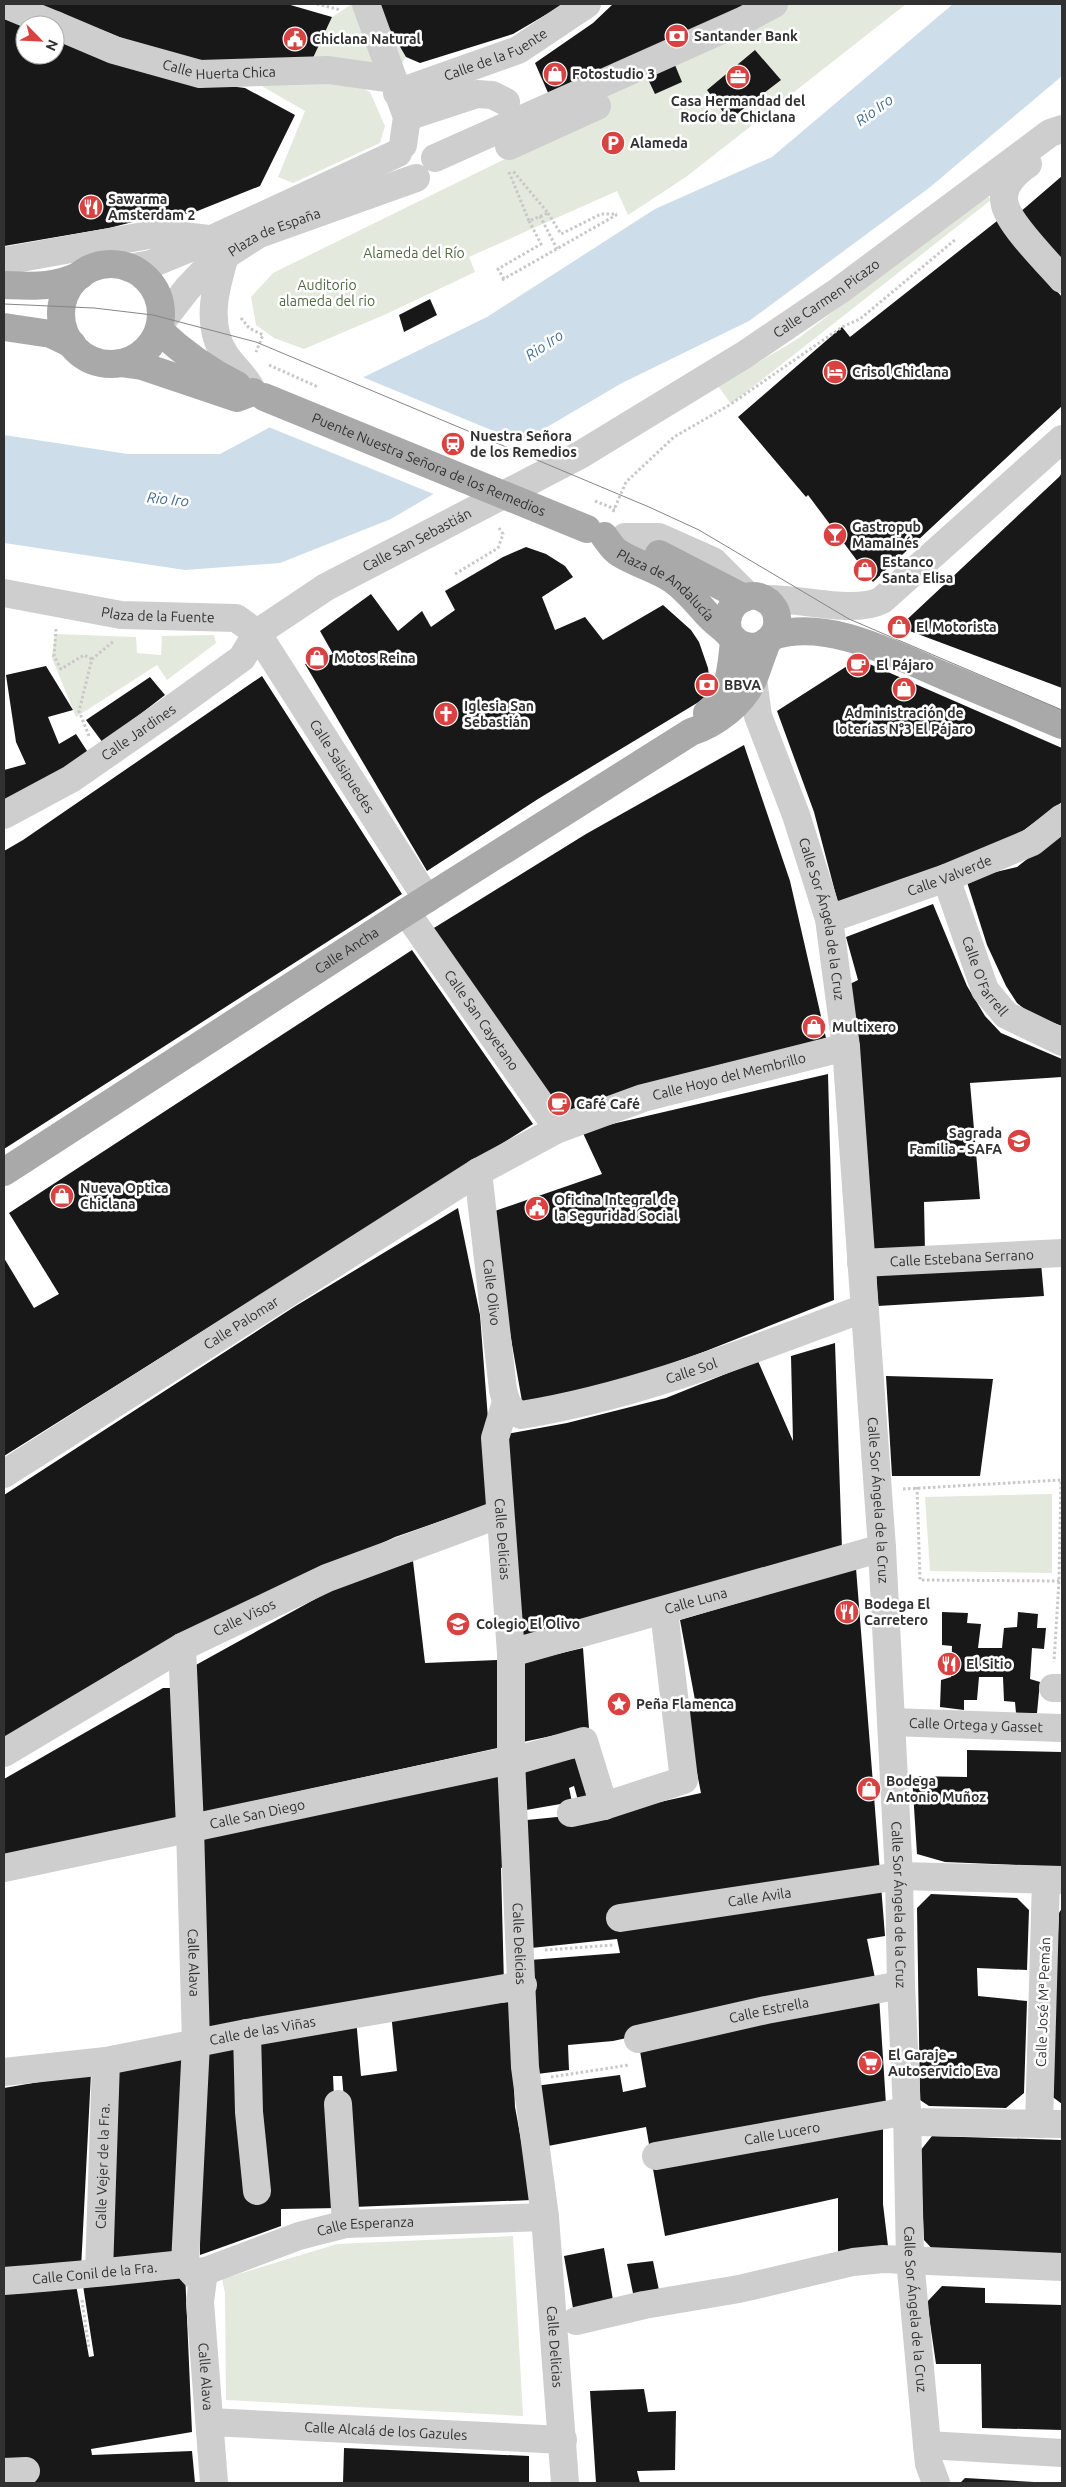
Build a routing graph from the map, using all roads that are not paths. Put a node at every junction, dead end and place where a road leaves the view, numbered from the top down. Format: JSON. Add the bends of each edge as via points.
{"nodes":[{"id":1,"x":4,"y":4,"type":"edge"},
{"id":2,"x":366,"y":4,"type":"edge"},
{"id":3,"x":587,"y":4,"type":"edge"},
{"id":4,"x":774,"y":4,"type":"edge"},
{"id":5,"x":31,"y":15,"type":"edge"},
{"id":6,"x":65,"y":29,"type":"edge"},
{"id":7,"x":398,"y":96,"type":"junction"},
{"id":8,"x":506,"y":102,"type":"dead end"},
{"id":9,"x":597,"y":106,"type":"dead end"},
{"id":10,"x":1062,"y":129,"type":"edge"},
{"id":11,"x":1062,"y":140,"type":"edge"},
{"id":12,"x":401,"y":149,"type":"junction"},
{"id":13,"x":427,"y":169,"type":"junction"},
{"id":14,"x":219,"y":246,"type":"junction"},
{"id":15,"x":4,"y":261,"type":"edge"},
{"id":16,"x":129,"y":268,"type":"junction"},
{"id":17,"x":81,"y":275,"type":"junction"},
{"id":18,"x":1062,"y":279,"type":"edge"},
{"id":19,"x":4,"y":285,"type":"edge"},
{"id":20,"x":4,"y":327,"type":"edge"},
{"id":21,"x":159,"y":327,"type":"junction"},
{"id":22,"x":72,"y":344,"type":"junction"},
{"id":23,"x":120,"y":364,"type":"junction"},
{"id":24,"x":254,"y":381,"type":"junction"},
{"id":25,"x":1062,"y":439,"type":"edge"},
{"id":26,"x":580,"y":455,"type":"joint"},
{"id":27,"x":605,"y":534,"type":"junction"},
{"id":28,"x":4,"y":593,"type":"edge"},
{"id":29,"x":752,"y":598,"type":"junction"},
{"id":30,"x":257,"y":633,"type":"junction"},
{"id":31,"x":732,"y":637,"type":"junction"},
{"id":32,"x":770,"y":639,"type":"junction"},
{"id":33,"x":753,"y":679,"type":"junction"},
{"id":34,"x":1062,"y":725,"type":"edge"},
{"id":35,"x":691,"y":732,"type":"junction"},
{"id":36,"x":4,"y":816,"type":"edge"},
{"id":37,"x":1062,"y":818,"type":"edge"},
{"id":38,"x":946,"y":878,"type":"junction"},
{"id":39,"x":416,"y":905,"type":"junction"},
{"id":40,"x":828,"y":919,"type":"junction"},
{"id":41,"x":1062,"y":1042,"type":"edge"},
{"id":42,"x":846,"y":1046,"type":"junction"},
{"id":43,"x":558,"y":1129,"type":"junction"},
{"id":44,"x":4,"y":1172,"type":"edge"},
{"id":45,"x":478,"y":1172,"type":"junction"},
{"id":46,"x":1062,"y":1253,"type":"edge"},
{"id":47,"x":861,"y":1263,"type":"junction"},
{"id":48,"x":865,"y":1308,"type":"junction"},
{"id":49,"x":509,"y":1407,"type":"junction"},
{"id":50,"x":4,"y":1474,"type":"edge"},
{"id":51,"x":500,"y":1514,"type":"junction"},
{"id":52,"x":882,"y":1548,"type":"junction"},
{"id":53,"x":664,"y":1611,"type":"junction"},
{"id":54,"x":182,"y":1647,"type":"junction"},
{"id":55,"x":511,"y":1653,"type":"junction"},
{"id":56,"x":890,"y":1722,"type":"junction"},
{"id":57,"x":1062,"y":1728,"type":"edge"},
{"id":58,"x":4,"y":1752,"type":"edge"},
{"id":59,"x":511,"y":1761,"type":"junction"},
{"id":60,"x":604,"y":1806,"type":"junction"},
{"id":61,"x":571,"y":1814,"type":"dead end"},
{"id":62,"x":190,"y":1827,"type":"junction"},
{"id":63,"x":4,"y":1868,"type":"edge"},
{"id":64,"x":900,"y":1876,"type":"junction"},
{"id":65,"x":1054,"y":1880,"type":"edge"},
{"id":66,"x":620,"y":1918,"type":"dead end"},
{"id":67,"x":901,"y":1985,"type":"junction"},
{"id":68,"x":523,"y":1986,"type":"junction"},
{"id":69,"x":246,"y":2033,"type":"junction"},
{"id":70,"x":638,"y":2039,"type":"road end"},
{"id":71,"x":196,"y":2043,"type":"junction"},
{"id":72,"x":106,"y":2060,"type":"junction"},
{"id":73,"x":4,"y":2072,"type":"edge"},
{"id":74,"x":338,"y":2104,"type":"dead end"},
{"id":75,"x":907,"y":2116,"type":"junction"},
{"id":76,"x":1050,"y":2124,"type":"edge"},
{"id":77,"x":656,"y":2156,"type":"dead end"},
{"id":78,"x":257,"y":2191,"type":"dead end"},
{"id":79,"x":544,"y":2218,"type":"junction"},
{"id":80,"x":346,"y":2224,"type":"junction"},
{"id":81,"x":910,"y":2259,"type":"junction"},
{"id":82,"x":1062,"y":2267,"type":"edge"},
{"id":83,"x":195,"y":2270,"type":"junction"},
{"id":84,"x":88,"y":2274,"type":"junction"},
{"id":85,"x":4,"y":2282,"type":"edge"},
{"id":86,"x":576,"y":2321,"type":"dead end"},
{"id":87,"x":210,"y":2422,"type":"junction"},
{"id":88,"x":563,"y":2440,"type":"junction"},
{"id":89,"x":927,"y":2445,"type":"junction"},
{"id":90,"x":1062,"y":2453,"type":"edge"},
{"id":91,"x":214,"y":2483,"type":"edge"},
{"id":92,"x":565,"y":2483,"type":"edge"},
{"id":93,"x":936,"y":2483,"type":"edge"}],
"edges":[{"from":1,"to":5,"type":"street","name":"Calle Huerta Chica"},
{"from":2,"to":7,"type":"street"},
{"from":3,"to":7,"type":"street","name":"Calle de la Fuente","via":[[518,50]]},
{"from":4,"to":13,"type":"street"},
{"from":6,"to":7,"type":"street","name":"Calle Huerta Chica","via":[[114,50],[200,74],[328,70]]},
{"from":7,"to":8,"type":"street","via":[[477,94],[492,95]]},
{"from":7,"to":12,"type":"street"},
{"from":9,"to":13,"type":"street","via":[[502,155]]},
{"from":10,"to":26,"type":"street","name":"Calle Carmen Picazo","via":[[1050,133],[840,290],[744,355]]},
{"from":11,"to":18,"type":"street","via":[[1015,173],[1005,189],[1004,205],[1011,218]]},
{"from":12,"to":13,"type":"street","via":[[398,165],[409,177]]},
{"from":12,"to":14,"type":"street","name":"Plaza de España"},
{"from":13,"to":14,"type":"street","name":"Plaza de España","via":[[259,234]]},
{"from":14,"to":15,"type":"street","via":[[160,233]]},
{"from":14,"to":16,"type":"street","name":"Plaza de España"},
{"from":14,"to":21,"type":"street","name":"Plaza de España","via":[[209,266]]},
{"from":14,"to":24,"type":"street","via":[[214,322],[218,339],[224,354]]},
{"from":16,"to":17,"type":"main road","via":[[104,265]]},
{"from":16,"to":21,"type":"main road","via":[[140,273],[156,292],[160,304]]},
{"from":17,"to":19,"type":"main road","via":[[63,283],[43,286]]},
{"from":17,"to":22,"type":"main road","via":[[66,294],[62,306],[65,333]]},
{"from":20,"to":22,"type":"main road","via":[[51,334]]},
{"from":21,"to":23,"type":"main road","via":[[153,342],[144,352]]},
{"from":21,"to":24,"type":"main road","name":"Puente Nuestra Señora de los Remedios","via":[[182,352],[210,371]]},
{"from":22,"to":23,"type":"main road","via":[[93,360]]},
{"from":23,"to":24,"type":"main road","via":[[142,366],[237,398]]},
{"from":24,"to":27,"type":"main road","name":"Puente Nuestra Señora de los Remedios","bridge":true},
{"from":25,"to":29,"type":"street","via":[[882,600],[863,607]]},
{"from":26,"to":30,"type":"street","name":"Calle San Sebastián","via":[[326,587]]},
{"from":27,"to":29,"type":"main road","name":"Puente Nuestra Señora de los Remedios"},
{"from":27,"to":31,"type":"main road","name":"Plaza de Andalucía","via":[[617,552],[654,567],[675,581]]},
{"from":28,"to":30,"type":"street","name":"Plaza de la Fuente","via":[[120,615],[236,618]]},
{"from":29,"to":31,"type":"main road","name":"Plaza de Andalucía","via":[[734,604],[729,610],[726,618]]},
{"from":29,"to":32,"type":"main road","via":[[775,611],[777,619]]},
{"from":30,"to":36,"type":"street","name":"Calle Jardines","via":[[242,658],[182,702],[71,779]]},
{"from":30,"to":39,"type":"street","name":"Calle Salsipuedes"},
{"from":31,"to":32,"type":"main road","via":[[750,647]]},
{"from":31,"to":35,"type":"main road","name":"Plaza de Andalucía","via":[[730,678],[726,691],[711,710],[696,721]]},
{"from":32,"to":33,"type":"main road"},
{"from":32,"to":34,"type":"main road","via":[[790,632],[818,632],[862,642]]},
{"from":33,"to":35,"type":"main road","via":[[746,692],[720,718]]},
{"from":33,"to":40,"type":"street","name":"Calle Sor Ángela de la Cruz","via":[[758,716],[796,815]]},
{"from":35,"to":39,"type":"main road","name":"Calle Ancha"},
{"from":37,"to":38,"type":"street","name":"Calle Valverde","via":[[1032,842]]},
{"from":38,"to":40,"type":"street","name":"Calle Valverde"},
{"from":38,"to":41,"type":"street","name":"Calle O'Farrell","via":[[984,990],[1006,1015]]},
{"from":39,"to":43,"type":"street","name":"Calle San Cayetano"},
{"from":39,"to":44,"type":"main road","name":"Calle Ancha"},
{"from":40,"to":42,"type":"street","name":"Calle Sor Ángela de la Cruz"},
{"from":42,"to":43,"type":"street","name":"Calle Hoyo del Membrillo","via":[[643,1098]]},
{"from":42,"to":47,"type":"street","name":"Calle Sor Ángela de la Cruz"},
{"from":43,"to":45,"type":"street","name":"Calle Hoyo del Membrillo"},
{"from":45,"to":49,"type":"street","name":"Calle Olivo"},
{"from":45,"to":50,"type":"street","name":"Calle Palomar"},
{"from":46,"to":47,"type":"street","name":"Calle Estebana Serrano"},
{"from":47,"to":48,"type":"street","name":"Calle Sor Ángela de la Cruz"},
{"from":48,"to":49,"type":"street","name":"Calle Sol","via":[[693,1371],[619,1393],[521,1415]]},
{"from":48,"to":52,"type":"street","name":"Calle Sor Ángela de la Cruz"},
{"from":49,"to":51,"type":"street","name":"Calle Delicias","via":[[495,1438]]},
{"from":51,"to":54,"type":"street","name":"Calle Visos","via":[[327,1578]]},
{"from":51,"to":55,"type":"street","name":"Calle Delicias"},
{"from":52,"to":53,"type":"street","name":"Calle Luna"},
{"from":52,"to":56,"type":"street","name":"Calle Sor Ángela de la Cruz"},
{"from":53,"to":55,"type":"street","name":"Calle Luna"},
{"from":53,"to":60,"type":"street","via":[[684,1780]]},
{"from":54,"to":58,"type":"street","name":"Calle Visos"},
{"from":54,"to":62,"type":"street","name":"Calle Alava"},
{"from":55,"to":59,"type":"street","name":"Calle Delicias"},
{"from":56,"to":57,"type":"street","name":"Calle Ortega y Gasset"},
{"from":56,"to":64,"type":"street","name":"Calle Sor Ángela de la Cruz"},
{"from":59,"to":60,"type":"street","name":"Calle San Diego","via":[[584,1741]]},
{"from":59,"to":62,"type":"street","name":"Calle San Diego"},
{"from":59,"to":68,"type":"street","name":"Calle Delicias"},
{"from":60,"to":61,"type":"street"},
{"from":62,"to":63,"type":"street","name":"Calle San Diego"},
{"from":62,"to":71,"type":"street","name":"Calle Alava"},
{"from":64,"to":65,"type":"street","name":"Calle Avila"},
{"from":64,"to":66,"type":"street","name":"Calle Avila"},
{"from":64,"to":67,"type":"street","name":"Calle Sor Ángela de la Cruz"},
{"from":65,"to":76,"type":"street","name":"Calle José Mª Pemán"},
{"from":67,"to":70,"type":"street","name":"Calle Estrella","via":[[766,2010]]},
{"from":67,"to":75,"type":"street","name":"Calle Sor Ángela de la Cruz"},
{"from":68,"to":69,"type":"street","name":"Calle de las Viñas"},
{"from":68,"to":79,"type":"street","name":"Calle Delicias","via":[[527,2086]]},
{"from":69,"to":71,"type":"street","name":"Calle de las Viñas"},
{"from":69,"to":78,"type":"street"},
{"from":71,"to":72,"type":"street","name":"Calle de las Viñas"},
{"from":71,"to":83,"type":"street","name":"Calle Alava"},
{"from":72,"to":73,"type":"street","name":"Calle de las Viñas"},
{"from":72,"to":84,"type":"street","name":"Calle Vejer de la Fra."},
{"from":74,"to":80,"type":"street"},
{"from":75,"to":76,"type":"street","name":"Calle Lucero"},
{"from":75,"to":77,"type":"street","name":"Calle Lucero"},
{"from":75,"to":81,"type":"street","name":"Calle Sor Ángela de la Cruz"},
{"from":79,"to":80,"type":"street","name":"Calle Esperanza"},
{"from":79,"to":88,"type":"street","name":"Calle Delicias"},
{"from":80,"to":83,"type":"street","name":"Calle Esperanza"},
{"from":81,"to":82,"type":"street"},
{"from":81,"to":86,"type":"street","via":[[853,2262],[740,2289],[685,2297]]},
{"from":81,"to":89,"type":"street","name":"Calle Sor Ángela de la Cruz"},
{"from":83,"to":84,"type":"street","name":"Calle Conil de la Fra."},
{"from":83,"to":87,"type":"street","name":"Calle Alava"},
{"from":84,"to":85,"type":"street","name":"Calle Conil de la Fra."},
{"from":87,"to":88,"type":"street","name":"Calle Alcalá de los Gazules"},
{"from":87,"to":91,"type":"street","name":"Calle Alava"},
{"from":88,"to":92,"type":"street","name":"Calle Delicias"},
{"from":89,"to":90,"type":"street"},
{"from":89,"to":93,"type":"street","name":"Calle Sor Ángela de la Cruz"}]}
